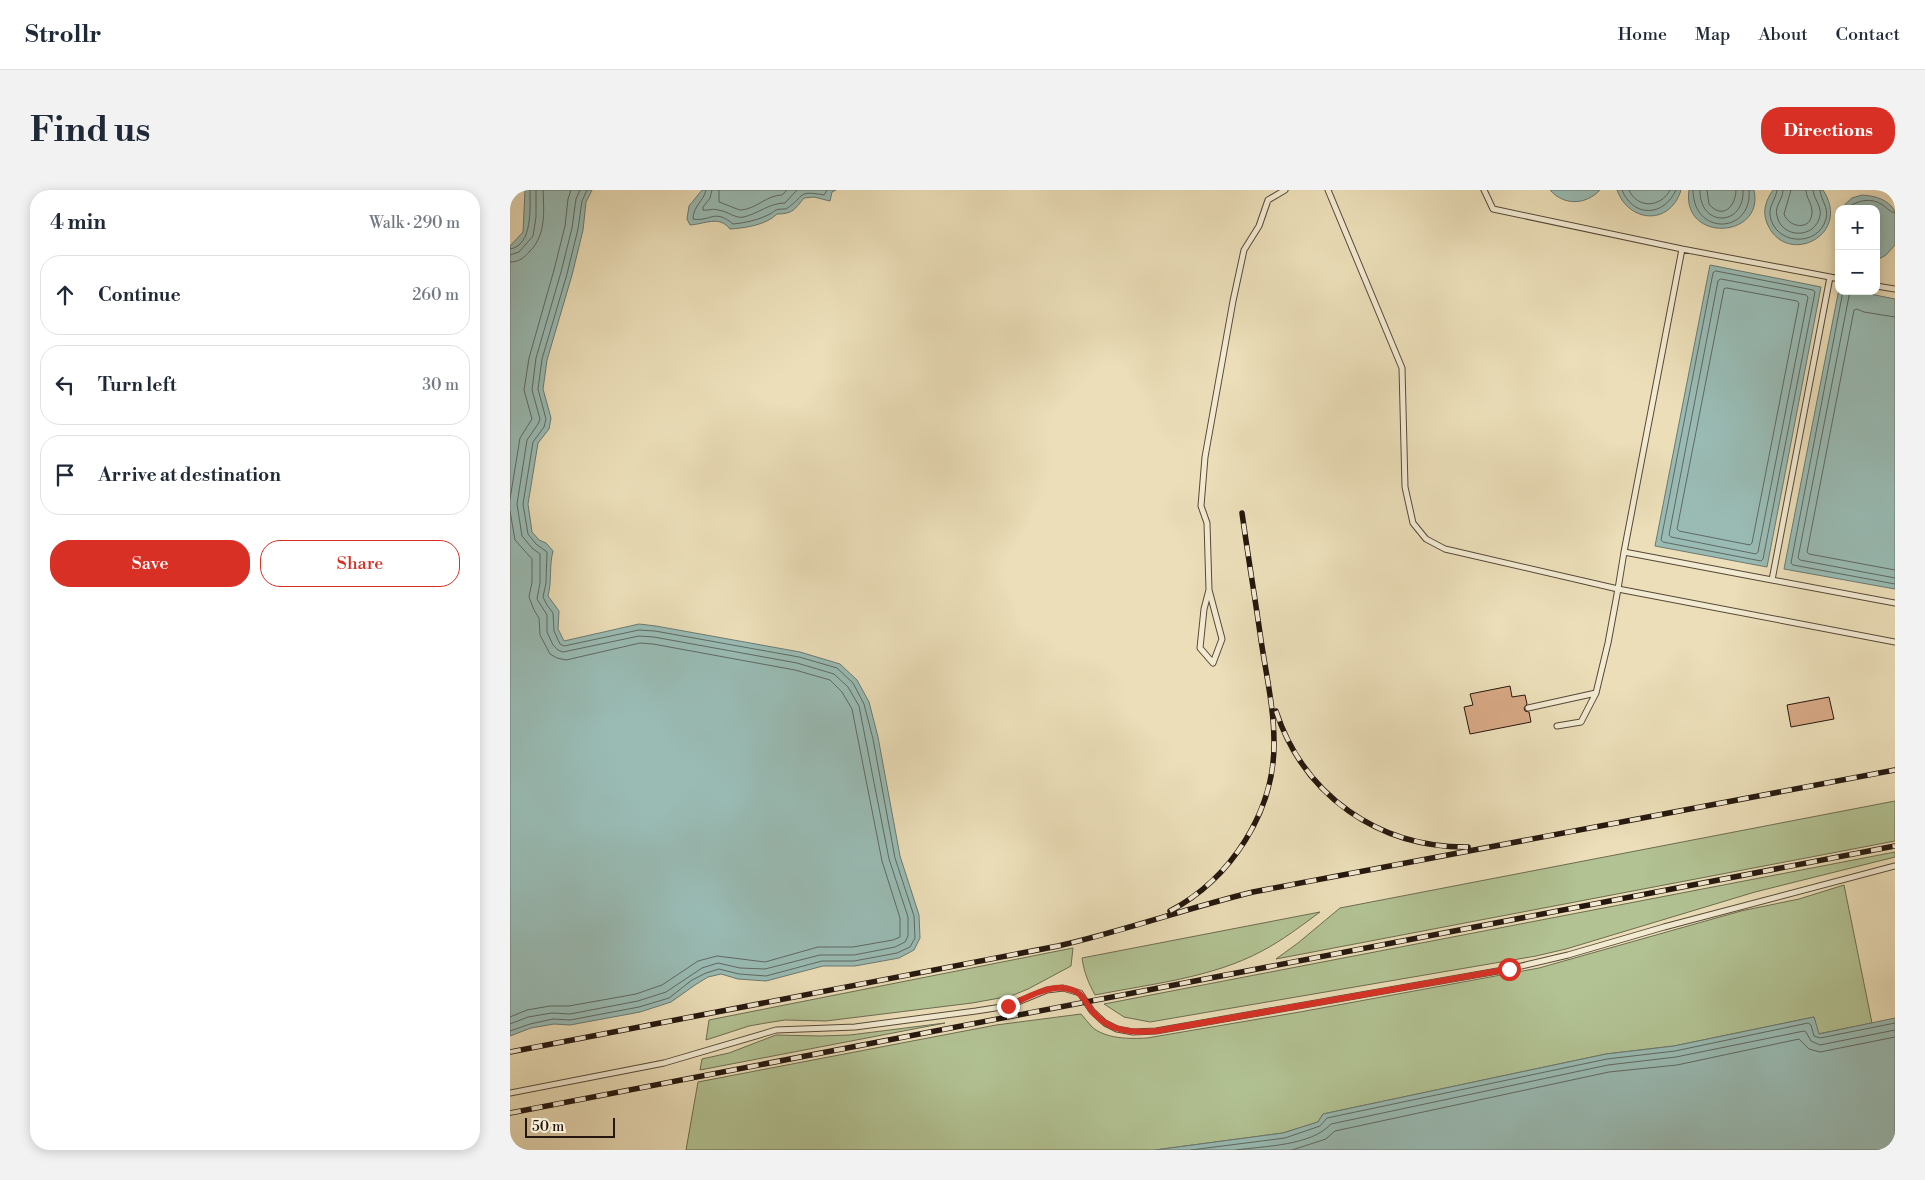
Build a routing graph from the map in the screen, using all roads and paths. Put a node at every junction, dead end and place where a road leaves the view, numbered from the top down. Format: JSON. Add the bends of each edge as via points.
{"nodes":[{"id":1,"x":1285,"y":190,"type":"edge"},
{"id":2,"x":1328,"y":190,"type":"edge"},
{"id":3,"x":1484,"y":190,"type":"edge"},
{"id":4,"x":1682,"y":249,"type":"junction"},
{"id":5,"x":1830,"y":277,"type":"junction"},
{"id":6,"x":1835,"y":278,"type":"edge"},
{"id":7,"x":1880,"y":287,"type":"edge"},
{"id":8,"x":1895,"y":289,"type":"edge"},
{"id":9,"x":1624,"y":552,"type":"junction"},
{"id":10,"x":1772,"y":580,"type":"junction"},
{"id":11,"x":1618,"y":589,"type":"junction"},
{"id":12,"x":1210,"y":590,"type":"junction"},
{"id":13,"x":1895,"y":603,"type":"edge"},
{"id":14,"x":1895,"y":642,"type":"edge"},
{"id":15,"x":1596,"y":693,"type":"junction"},
{"id":16,"x":1528,"y":708,"type":"dead end"},
{"id":17,"x":1557,"y":726,"type":"dead end"},
{"id":18,"x":1895,"y":866,"type":"edge"},
{"id":19,"x":510,"y":1093,"type":"edge"}],
"edges":[{"from":1,"to":12,"type":"lane","via":[[1268,200],[1259,226],[1244,250],[1233,301],[1205,457],[1201,506],[1207,523]]},
{"from":2,"to":11,"type":"lane","via":[[1402,368],[1405,487],[1413,523],[1426,539],[1445,549]]},
{"from":3,"to":4,"type":"lane","via":[[1493,209]]},
{"from":4,"to":5,"type":"lane"},
{"from":4,"to":9,"type":"lane"},
{"from":5,"to":6,"type":"lane"},
{"from":5,"to":10,"type":"lane"},
{"from":7,"to":8,"type":"lane"},
{"from":9,"to":10,"type":"lane"},
{"from":9,"to":11,"type":"lane"},
{"from":10,"to":13,"type":"lane"},
{"from":11,"to":14,"type":"lane"},
{"from":11,"to":15,"type":"lane"},
{"from":12,"to":12,"type":"lane","via":[[1204,609],[1200,648],[1213,663],[1222,639]]},
{"from":15,"to":16,"type":"lane"},
{"from":15,"to":17,"type":"lane","via":[[1581,722]]},
{"from":18,"to":19,"type":"lane","via":[[1509,969],[1156,1031],[1117,1029],[1092,1011],[1080,993],[1063,988],[1047,990],[1008,1006],[976,1012],[855,1027],[776,1030],[664,1063]]}]}
